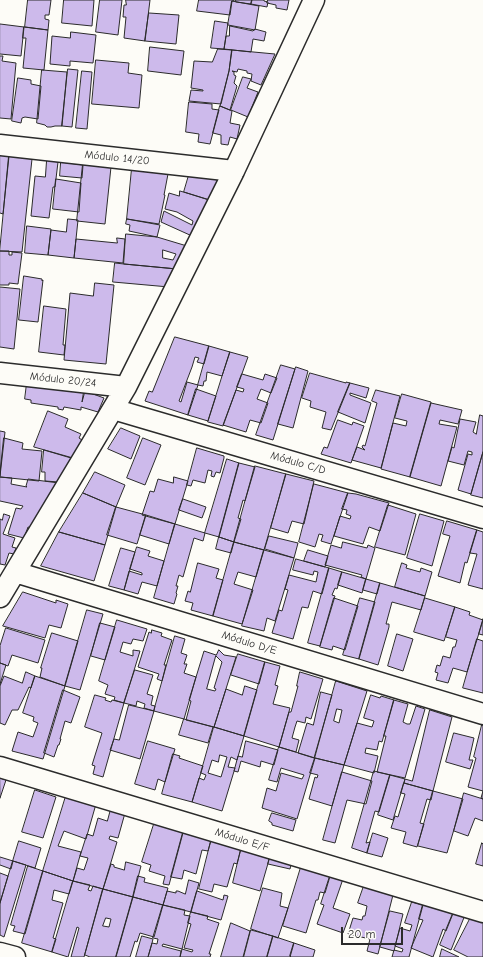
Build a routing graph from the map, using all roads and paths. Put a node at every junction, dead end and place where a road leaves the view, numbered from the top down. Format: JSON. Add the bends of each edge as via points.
{"nodes":[{"id":1,"x":314,"y":0,"type":"edge"},
{"id":2,"x":0,"y":145,"type":"edge"},
{"id":3,"x":234,"y":171,"type":"junction"},
{"id":4,"x":0,"y":373,"type":"edge"},
{"id":5,"x":126,"y":387,"type":"junction"},
{"id":6,"x":113,"y":409,"type":"junction"},
{"id":7,"x":483,"y":518,"type":"edge"},
{"id":8,"x":15,"y":572,"type":"junction"},
{"id":9,"x":0,"y":595,"type":"edge"},
{"id":10,"x":483,"y":714,"type":"edge"},
{"id":11,"x":0,"y":767,"type":"edge"},
{"id":12,"x":483,"y":912,"type":"edge"},
{"id":13,"x":0,"y":953,"type":"edge"},
{"id":14,"x":15,"y":957,"type":"edge"}],
"edges":[{"from":1,"to":3,"type":"street"},
{"from":2,"to":3,"type":"street","name":"Módulo 14/20"},
{"from":3,"to":5,"type":"street"},
{"from":4,"to":5,"type":"street","name":"Módulo 20/24"},
{"from":5,"to":6,"type":"street"},
{"from":6,"to":7,"type":"street","name":"Módulo C/D"},
{"from":6,"to":8,"type":"street"},
{"from":8,"to":9,"type":"street"},
{"from":8,"to":10,"type":"street","name":"Módulo D/E"},
{"from":11,"to":12,"type":"street","name":"Módulo E/F"},
{"from":13,"to":14,"type":"street"}]}
